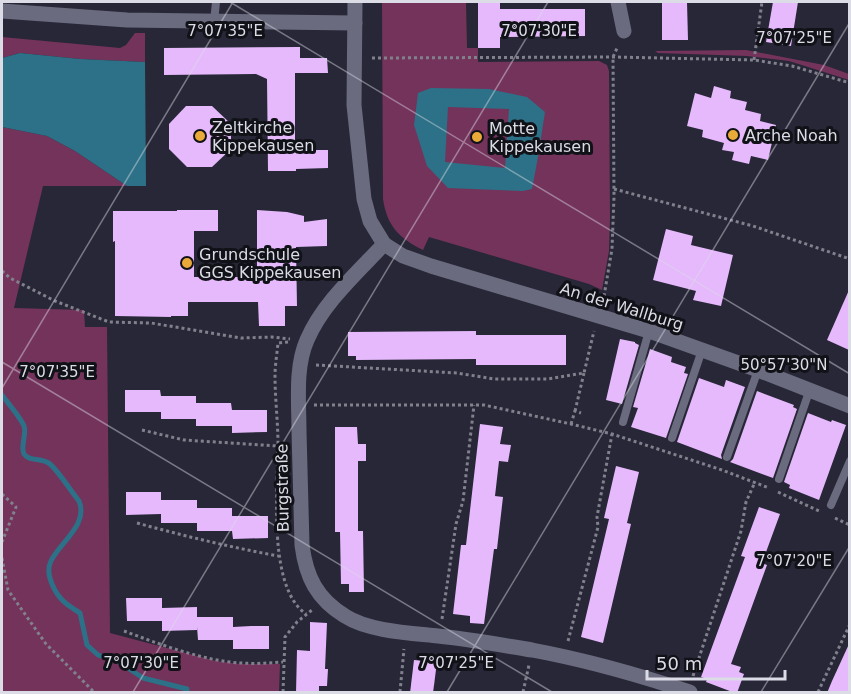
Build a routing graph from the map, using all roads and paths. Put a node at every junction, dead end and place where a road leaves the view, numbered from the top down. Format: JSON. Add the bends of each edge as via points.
{"nodes":[{"id":1,"x":216,"y":2,"type":"edge"},
{"id":2,"x":355,"y":2,"type":"edge"},
{"id":3,"x":618,"y":2,"type":"edge"},
{"id":4,"x":762,"y":2,"type":"edge"},
{"id":5,"x":2,"y":11,"type":"edge"},
{"id":6,"x":214,"y":22,"type":"junction"},
{"id":7,"x":355,"y":23,"type":"junction"},
{"id":8,"x":624,"y":31,"type":"joint"},
{"id":9,"x":613,"y":57,"type":"junction"},
{"id":10,"x":355,"y":58,"type":"junction"},
{"id":11,"x":754,"y":60,"type":"junction"},
{"id":12,"x":849,"y":83,"type":"edge"},
{"id":13,"x":614,"y":189,"type":"junction"},
{"id":14,"x":384,"y":244,"type":"junction"},
{"id":15,"x":849,"y":259,"type":"edge"},
{"id":16,"x":2,"y":271,"type":"edge"},
{"id":17,"x":598,"y":316,"type":"junction"},
{"id":18,"x":649,"y":331,"type":"junction"},
{"id":19,"x":307,"y":340,"type":"junction"},
{"id":20,"x":702,"y":350,"type":"junction"},
{"id":21,"x":300,"y":364,"type":"junction"},
{"id":22,"x":758,"y":370,"type":"junction"},
{"id":23,"x":584,"y":373,"type":"junction"},
{"id":24,"x":810,"y":389,"type":"junction"},
{"id":25,"x":299,"y":405,"type":"junction"},
{"id":26,"x":474,"y":405,"type":"junction"},
{"id":27,"x":849,"y":406,"type":"edge"},
{"id":28,"x":575,"y":411,"type":"junction"},
{"id":29,"x":581,"y":413,"type":"dead end"},
{"id":30,"x":623,"y":422,"type":"dead end"},
{"id":31,"x":571,"y":424,"type":"junction"},
{"id":32,"x":142,"y":430,"type":"dead end"},
{"id":33,"x":612,"y":435,"type":"junction"},
{"id":34,"x":672,"y":438,"type":"dead end"},
{"id":35,"x":278,"y":446,"type":"junction"},
{"id":36,"x":727,"y":458,"type":"dead end"},
{"id":37,"x":849,"y":461,"type":"edge"},
{"id":38,"x":779,"y":479,"type":"dead end"},
{"id":39,"x":755,"y":482,"type":"junction"},
{"id":40,"x":2,"y":494,"type":"edge"},
{"id":41,"x":831,"y":505,"type":"dead end"},
{"id":42,"x":826,"y":514,"type":"dead end"},
{"id":43,"x":834,"y":518,"type":"dead end"},
{"id":44,"x":137,"y":523,"type":"dead end"},
{"id":45,"x":849,"y":525,"type":"edge"},
{"id":46,"x":2,"y":542,"type":"edge"},
{"id":47,"x":279,"y":556,"type":"junction"},
{"id":48,"x":2,"y":558,"type":"edge"},
{"id":49,"x":849,"y":624,"type":"edge"},
{"id":50,"x":124,"y":631,"type":"dead end"},
{"id":51,"x":405,"y":632,"type":"junction"},
{"id":52,"x":440,"y":636,"type":"junction"},
{"id":53,"x":532,"y":650,"type":"junction"},
{"id":54,"x":564,"y":657,"type":"junction"},
{"id":55,"x":283,"y":662,"type":"junction"},
{"id":56,"x":689,"y":692,"type":"edge"},
{"id":57,"x":94,"y":693,"type":"edge"},
{"id":58,"x":283,"y":693,"type":"edge"},
{"id":59,"x":400,"y":693,"type":"edge"},
{"id":60,"x":524,"y":693,"type":"edge"},
{"id":61,"x":818,"y":693,"type":"edge"}],
"edges":[{"from":1,"to":6,"type":"lane"},
{"from":2,"to":7,"type":"street"},
{"from":3,"to":8,"type":"street"},
{"from":4,"to":11,"type":"path"},
{"from":5,"to":6,"type":"street"},
{"from":6,"to":7,"type":"street"},
{"from":7,"to":10,"type":"street"},
{"from":8,"to":9,"type":"path"},
{"from":9,"to":10,"type":"path"},
{"from":9,"to":11,"type":"path"},
{"from":9,"to":13,"type":"path"},
{"from":10,"to":14,"type":"street","via":[[354,105],[364,199],[369,221]]},
{"from":11,"to":12,"type":"path","via":[[792,66]]},
{"from":13,"to":15,"type":"path","via":[[753,226]]},
{"from":13,"to":17,"type":"path","via":[[612,249]]},
{"from":14,"to":17,"type":"street","name":"An der Wallburg","via":[[431,266]]},
{"from":14,"to":19,"type":"street","name":"Burgstraße","via":[[332,300]]},
{"from":16,"to":19,"type":"path","via":[[55,301],[109,322],[151,323],[241,338]]},
{"from":17,"to":18,"type":"street","name":"An der Wallburg"},
{"from":17,"to":23,"type":"path"},
{"from":18,"to":20,"type":"street","name":"An der Wallburg"},
{"from":18,"to":30,"type":"lane"},
{"from":19,"to":21,"type":"street","name":"Burgstraße"},
{"from":19,"to":35,"type":"path","via":[[278,344]]},
{"from":20,"to":22,"type":"street","name":"An der Wallburg"},
{"from":20,"to":34,"type":"lane"},
{"from":21,"to":23,"type":"path","via":[[457,373],[494,379],[548,379]]},
{"from":21,"to":25,"type":"street","name":"Burgstraße"},
{"from":22,"to":24,"type":"street","name":"An der Wallburg"},
{"from":22,"to":36,"type":"lane"},
{"from":23,"to":28,"type":"path"},
{"from":24,"to":27,"type":"street","name":"An der Wallburg"},
{"from":24,"to":38,"type":"lane"},
{"from":25,"to":26,"type":"path"},
{"from":25,"to":51,"type":"street","name":"Burgstraße","via":[[305,566],[324,601],[346,617]]},
{"from":26,"to":31,"type":"path"},
{"from":26,"to":52,"type":"path","via":[[463,501]]},
{"from":28,"to":29,"type":"path"},
{"from":28,"to":31,"type":"path"},
{"from":31,"to":33,"type":"path"},
{"from":32,"to":35,"type":"path","via":[[184,440]]},
{"from":33,"to":39,"type":"path"},
{"from":33,"to":54,"type":"path","via":[[598,527]]},
{"from":35,"to":47,"type":"path"},
{"from":37,"to":41,"type":"lane"},
{"from":39,"to":42,"type":"path"},
{"from":39,"to":56,"type":"path"},
{"from":40,"to":46,"type":"path","via":[[16,507]]},
{"from":43,"to":45,"type":"path"},
{"from":44,"to":47,"type":"path"},
{"from":47,"to":55,"type":"path","via":[[285,582],[306,614],[285,637]]},
{"from":48,"to":57,"type":"path","via":[[8,590],[46,645]]},
{"from":49,"to":61,"type":"path"},
{"from":50,"to":55,"type":"path","via":[[216,660]]},
{"from":51,"to":52,"type":"street","name":"Burgstraße"},
{"from":51,"to":59,"type":"path"},
{"from":52,"to":53,"type":"street","name":"Burgstraße"},
{"from":53,"to":54,"type":"street","name":"Burgstraße"},
{"from":53,"to":60,"type":"path"},
{"from":54,"to":56,"type":"street","name":"Burgstraße"},
{"from":55,"to":58,"type":"path"}]}
